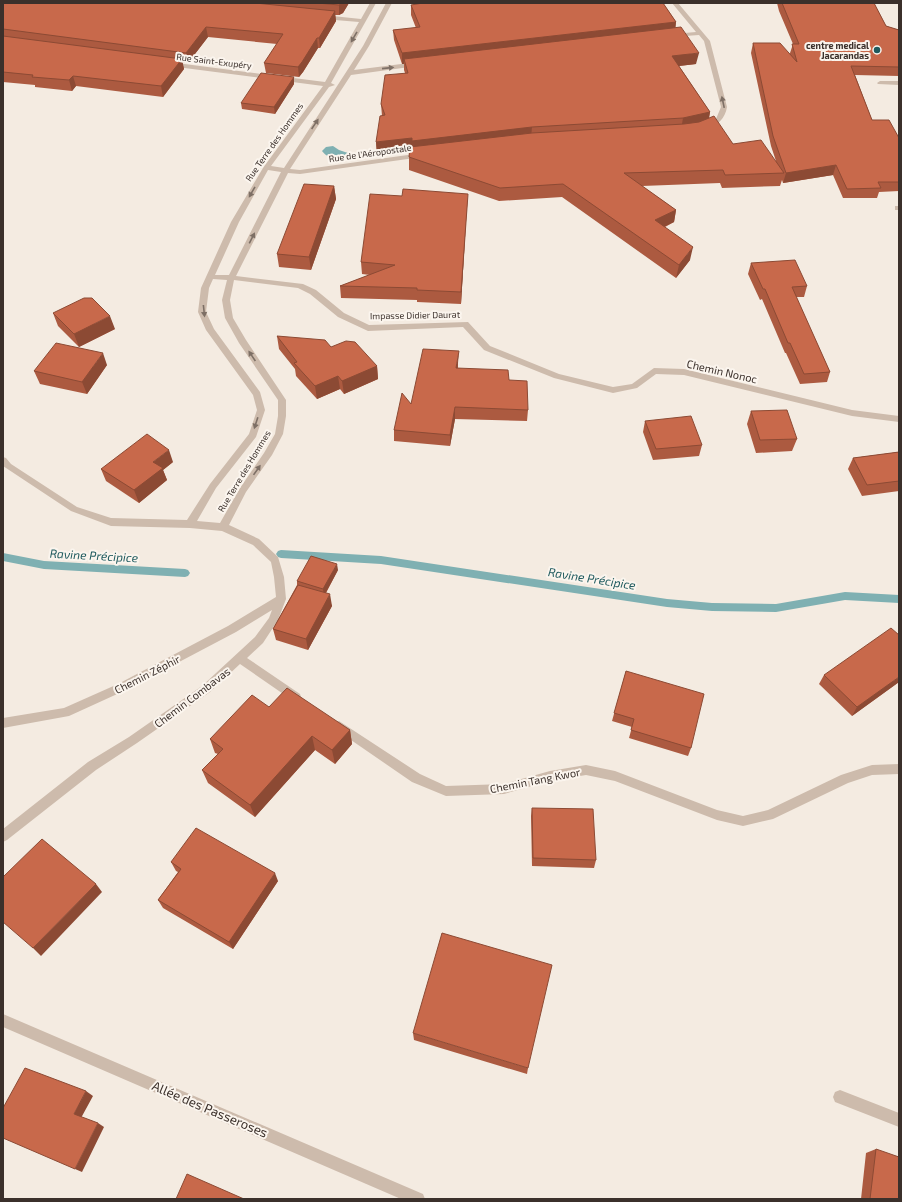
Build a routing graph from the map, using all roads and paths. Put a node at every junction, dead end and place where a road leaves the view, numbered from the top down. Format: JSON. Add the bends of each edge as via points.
{"nodes":[{"id":1,"x":373,"y":3,"type":"edge"},
{"id":2,"x":390,"y":3,"type":"edge"},
{"id":3,"x":675,"y":3,"type":"edge"},
{"id":4,"x":317,"y":16,"type":"edge"},
{"id":5,"x":363,"y":21,"type":"junction"},
{"id":6,"x":700,"y":33,"type":"junction"},
{"id":7,"x":669,"y":36,"type":"edge"},
{"id":8,"x":426,"y":63,"type":"edge"},
{"id":9,"x":165,"y":64,"type":"edge"},
{"id":10,"x":349,"y":73,"type":"junction"},
{"id":11,"x":880,"y":83,"type":"dead end"},
{"id":12,"x":899,"y":84,"type":"edge"},
{"id":13,"x":327,"y":85,"type":"junction"},
{"id":14,"x":342,"y":86,"type":"junction"},
{"id":15,"x":696,"y":131,"type":"edge"},
{"id":16,"x":429,"y":154,"type":"edge"},
{"id":17,"x":266,"y":168,"type":"junction"},
{"id":18,"x":285,"y":171,"type":"junction"},
{"id":19,"x":210,"y":277,"type":"junction"},
{"id":20,"x":231,"y":278,"type":"junction"},
{"id":21,"x":465,"y":324,"type":"joint"},
{"id":22,"x":899,"y":419,"type":"edge"},
{"id":23,"x":3,"y":460,"type":"edge"},
{"id":24,"x":190,"y":524,"type":"junction"},
{"id":25,"x":223,"y":527,"type":"junction"},
{"id":26,"x":281,"y":599,"type":"junction"},
{"id":27,"x":240,"y":659,"type":"junction"},
{"id":28,"x":305,"y":703,"type":"edge"},
{"id":29,"x":331,"y":721,"type":"edge"},
{"id":30,"x":3,"y":723,"type":"edge"},
{"id":31,"x":899,"y":769,"type":"edge"},
{"id":32,"x":3,"y":836,"type":"edge"},
{"id":33,"x":3,"y":1020,"type":"edge"},
{"id":34,"x":840,"y":1097,"type":"dead end"},
{"id":35,"x":899,"y":1120,"type":"edge"},
{"id":36,"x":418,"y":1199,"type":"edge"}],
"edges":[{"from":1,"to":5,"type":"street","name":"Rue Terre des Hommes"},
{"from":2,"to":10,"type":"street","name":"Rue Terre des Hommes"},
{"from":3,"to":6,"type":"street"},
{"from":4,"to":5,"type":"street"},
{"from":5,"to":13,"type":"street","name":"Rue Terre des Hommes","one_way":true},
{"from":6,"to":7,"type":"street"},
{"from":15,"to":6,"type":"street","one_way":true,"via":[[719,121],[724,115],[707,41]]},
{"from":10,"to":8,"type":"street","one_way":true},
{"from":9,"to":13,"type":"street","name":"Rue Saint-Exupéry"},
{"from":10,"to":14,"type":"street","name":"Rue Terre des Hommes"},
{"from":11,"to":12,"type":"street"},
{"from":13,"to":14,"type":"street","name":"Rue Saint-Exupéry"},
{"from":13,"to":17,"type":"street","name":"Rue Terre des Hommes"},
{"from":18,"to":14,"type":"street","name":"Rue Terre des Hommes","one_way":true},
{"from":16,"to":18,"type":"street","name":"Rue de l'Aéropostale","via":[[300,172]]},
{"from":17,"to":18,"type":"street","name":"Rue de l'Aéropostale"},
{"from":17,"to":19,"type":"street","name":"Rue Terre des Hommes","one_way":true,"via":[[235,222]]},
{"from":20,"to":18,"type":"street","name":"Rue Terre des Hommes","one_way":true},
{"from":19,"to":20,"type":"street","name":"Impasse Didier Daurat"},
{"from":19,"to":24,"type":"street","name":"Rue Terre des Hommes","one_way":true,"via":[[205,288],[202,312],[210,330],[257,394],[261,410],[253,435],[213,486]]},
{"from":20,"to":21,"type":"street","name":"Impasse Didier Daurat","via":[[300,286],[313,292],[341,315],[368,328]]},
{"from":25,"to":20,"type":"street","name":"Rue Terre des Hommes","one_way":true,"via":[[279,434],[282,416],[282,400],[229,318],[226,300]]},
{"from":21,"to":22,"type":"street","name":"Chemin Nonoc","via":[[487,348],[557,376],[613,390],[634,386],[654,371],[684,372],[852,413]]},
{"from":23,"to":24,"type":"street","name":"Chemin Combavas","via":[[8,466],[74,508],[111,522]]},
{"from":24,"to":25,"type":"street","name":"Chemin Combavas"},
{"from":25,"to":26,"type":"street","name":"Chemin Combavas","via":[[256,542],[275,560]]},
{"from":26,"to":27,"type":"street","name":"Chemin Combavas","via":[[273,620],[259,640]]},
{"from":26,"to":30,"type":"street","name":"Chemin Zéphir","via":[[232,629],[65,714]]},
{"from":27,"to":28,"type":"street"},
{"from":27,"to":32,"type":"street","name":"Chemin Combavas","via":[[206,689],[92,766]]},
{"from":29,"to":31,"type":"street","name":"Chemin Tang Kwor","via":[[416,778],[446,791],[504,789],[550,776],[586,770],[615,776],[717,815],[743,821],[769,815],[845,779],[872,770]]},
{"from":33,"to":36,"type":"street","name":"Allée des Passeroses"},
{"from":34,"to":35,"type":"street"}]}
